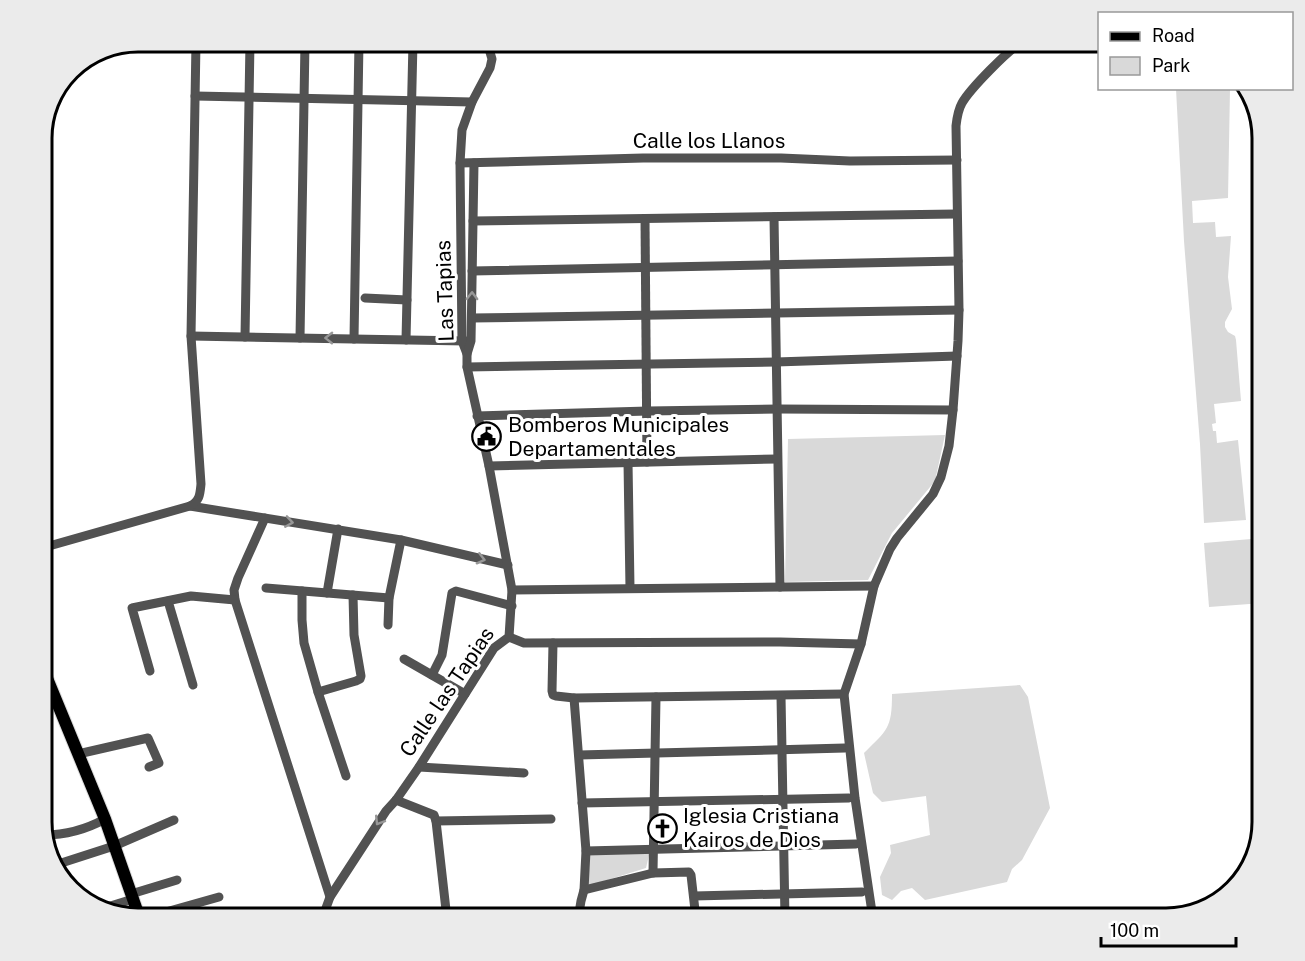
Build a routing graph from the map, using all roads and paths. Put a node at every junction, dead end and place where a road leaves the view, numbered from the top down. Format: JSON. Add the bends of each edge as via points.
{"nodes":[{"id":1,"x":196,"y":53,"type":"edge"},
{"id":2,"x":250,"y":53,"type":"edge"},
{"id":3,"x":305,"y":53,"type":"edge"},
{"id":4,"x":359,"y":53,"type":"edge"},
{"id":5,"x":413,"y":53,"type":"edge"},
{"id":6,"x":490,"y":53,"type":"edge"},
{"id":7,"x":1008,"y":53,"type":"edge"},
{"id":8,"x":195,"y":96,"type":"junction"},
{"id":9,"x":249,"y":96,"type":"junction"},
{"id":10,"x":304,"y":97,"type":"junction"},
{"id":11,"x":358,"y":99,"type":"junction"},
{"id":12,"x":411,"y":100,"type":"junction"},
{"id":13,"x":471,"y":102,"type":"junction"},
{"id":14,"x":957,"y":160,"type":"junction"},
{"id":15,"x":460,"y":163,"type":"junction"},
{"id":16,"x":474,"y":163,"type":"junction"},
{"id":17,"x":956,"y":214,"type":"junction"},
{"id":18,"x":774,"y":217,"type":"junction"},
{"id":19,"x":645,"y":219,"type":"junction"},
{"id":20,"x":473,"y":221,"type":"junction"},
{"id":21,"x":958,"y":261,"type":"junction"},
{"id":22,"x":774,"y":265,"type":"junction"},
{"id":23,"x":646,"y":267,"type":"junction"},
{"id":24,"x":472,"y":271,"type":"junction"},
{"id":25,"x":365,"y":298,"type":"dead end"},
{"id":26,"x":407,"y":300,"type":"junction"},
{"id":27,"x":959,"y":310,"type":"junction"},
{"id":28,"x":775,"y":313,"type":"junction"},
{"id":29,"x":646,"y":315,"type":"junction"},
{"id":30,"x":472,"y":318,"type":"junction"},
{"id":31,"x":190,"y":336,"type":"junction"},
{"id":32,"x":245,"y":337,"type":"junction"},
{"id":33,"x":300,"y":338,"type":"junction"},
{"id":34,"x":354,"y":339,"type":"junction"},
{"id":35,"x":406,"y":340,"type":"junction"},
{"id":36,"x":467,"y":341,"type":"junction"},
{"id":37,"x":467,"y":354,"type":"joint"},
{"id":38,"x":957,"y":356,"type":"junction"},
{"id":39,"x":776,"y":362,"type":"junction"},
{"id":40,"x":647,"y":364,"type":"junction"},
{"id":41,"x":467,"y":368,"type":"junction"},
{"id":42,"x":778,"y":409,"type":"junction"},
{"id":43,"x":953,"y":410,"type":"junction"},
{"id":44,"x":648,"y":411,"type":"junction"},
{"id":45,"x":477,"y":416,"type":"junction"},
{"id":46,"x":777,"y":459,"type":"junction"},
{"id":47,"x":628,"y":462,"type":"junction"},
{"id":48,"x":647,"y":462,"type":"junction"},
{"id":49,"x":489,"y":466,"type":"junction"},
{"id":50,"x":190,"y":506,"type":"junction"},
{"id":51,"x":265,"y":518,"type":"junction"},
{"id":52,"x":338,"y":529,"type":"junction"},
{"id":53,"x":401,"y":540,"type":"junction"},
{"id":54,"x":53,"y":545,"type":"edge"},
{"id":55,"x":508,"y":565,"type":"junction"},
{"id":56,"x":874,"y":586,"type":"junction"},
{"id":57,"x":780,"y":587,"type":"junction"},
{"id":58,"x":266,"y":588,"type":"dead end"},
{"id":59,"x":630,"y":588,"type":"junction"},
{"id":60,"x":512,"y":590,"type":"junction"},
{"id":61,"x":302,"y":591,"type":"junction"},
{"id":62,"x":327,"y":593,"type":"junction"},
{"id":63,"x":353,"y":595,"type":"junction"},
{"id":64,"x":389,"y":598,"type":"junction"},
{"id":65,"x":235,"y":600,"type":"junction"},
{"id":66,"x":168,"y":601,"type":"junction"},
{"id":67,"x":512,"y":606,"type":"junction"},
{"id":68,"x":388,"y":626,"type":"dead end"},
{"id":69,"x":509,"y":637,"type":"junction"},
{"id":70,"x":553,"y":643,"type":"junction"},
{"id":71,"x":861,"y":644,"type":"junction"},
{"id":72,"x":404,"y":659,"type":"dead end"},
{"id":73,"x":150,"y":671,"type":"dead end"},
{"id":74,"x":432,"y":675,"type":"junction"},
{"id":75,"x":193,"y":685,"type":"dead end"},
{"id":76,"x":318,"y":692,"type":"junction"},
{"id":77,"x":53,"y":693,"type":"edge"},
{"id":78,"x":465,"y":694,"type":"junction"},
{"id":79,"x":843,"y":694,"type":"junction"},
{"id":80,"x":781,"y":696,"type":"junction"},
{"id":81,"x":656,"y":697,"type":"junction"},
{"id":82,"x":574,"y":698,"type":"junction"},
{"id":83,"x":845,"y":748,"type":"dead end"},
{"id":84,"x":782,"y":750,"type":"junction"},
{"id":85,"x":655,"y":753,"type":"junction"},
{"id":86,"x":78,"y":754,"type":"junction"},
{"id":87,"x":579,"y":755,"type":"junction"},
{"id":88,"x":149,"y":767,"type":"dead end"},
{"id":89,"x":419,"y":767,"type":"junction"},
{"id":90,"x":524,"y":773,"type":"dead end"},
{"id":91,"x":345,"y":776,"type":"dead end"},
{"id":92,"x":849,"y":798,"type":"dead end"},
{"id":93,"x":783,"y":799,"type":"junction"},
{"id":94,"x":396,"y":800,"type":"junction"},
{"id":95,"x":654,"y":802,"type":"junction"},
{"id":96,"x":582,"y":803,"type":"junction"},
{"id":97,"x":105,"y":819,"type":"junction"},
{"id":98,"x":551,"y":819,"type":"dead end"},
{"id":99,"x":174,"y":820,"type":"dead end"},
{"id":100,"x":436,"y":821,"type":"junction"},
{"id":101,"x":54,"y":835,"type":"edge"},
{"id":102,"x":855,"y":844,"type":"dead end"},
{"id":103,"x":114,"y":846,"type":"junction"},
{"id":104,"x":783,"y":846,"type":"junction"},
{"id":105,"x":653,"y":849,"type":"junction"},
{"id":106,"x":586,"y":851,"type":"junction"},
{"id":107,"x":62,"y":863,"type":"edge"},
{"id":108,"x":653,"y":873,"type":"junction"},
{"id":109,"x":177,"y":880,"type":"dead end"},
{"id":110,"x":584,"y":890,"type":"junction"},
{"id":111,"x":862,"y":892,"type":"dead end"},
{"id":112,"x":784,"y":894,"type":"junction"},
{"id":113,"x":132,"y":896,"type":"junction"},
{"id":114,"x":694,"y":896,"type":"junction"},
{"id":115,"x":219,"y":897,"type":"dead end"},
{"id":116,"x":330,"y":897,"type":"junction"},
{"id":117,"x":112,"y":904,"type":"edge"},
{"id":118,"x":136,"y":908,"type":"edge"},
{"id":119,"x":180,"y":908,"type":"edge"},
{"id":120,"x":326,"y":908,"type":"edge"},
{"id":121,"x":446,"y":908,"type":"edge"},
{"id":122,"x":580,"y":908,"type":"edge"},
{"id":123,"x":695,"y":908,"type":"edge"},
{"id":124,"x":785,"y":908,"type":"edge"},
{"id":125,"x":871,"y":908,"type":"edge"}],
"edges":[{"from":1,"to":8,"type":"street"},
{"from":2,"to":9,"type":"street"},
{"from":3,"to":10,"type":"street"},
{"from":4,"to":11,"type":"street"},
{"from":5,"to":12,"type":"street"},
{"from":6,"to":13,"type":"street","name":"Las Tapias","via":[[490,68]]},
{"from":7,"to":14,"type":"street","via":[[963,102],[957,117]]},
{"from":8,"to":9,"type":"street"},
{"from":8,"to":31,"type":"street"},
{"from":9,"to":10,"type":"street"},
{"from":9,"to":32,"type":"street"},
{"from":10,"to":11,"type":"street"},
{"from":10,"to":33,"type":"street"},
{"from":11,"to":12,"type":"street"},
{"from":11,"to":34,"type":"street"},
{"from":12,"to":13,"type":"street"},
{"from":12,"to":26,"type":"street"},
{"from":13,"to":15,"type":"street","name":"Las Tapias","via":[[462,130]]},
{"from":14,"to":16,"type":"street","name":"Calle los Llanos","via":[[643,158]]},
{"from":14,"to":17,"type":"street"},
{"from":15,"to":16,"type":"street","name":"Calle los Llanos"},
{"from":15,"to":36,"type":"street","name":"Las Tapias"},
{"from":16,"to":20,"type":"street","name":"Las Tapias"},
{"from":17,"to":18,"type":"street"},
{"from":17,"to":21,"type":"street"},
{"from":18,"to":19,"type":"street"},
{"from":18,"to":22,"type":"street"},
{"from":19,"to":20,"type":"street"},
{"from":19,"to":23,"type":"street"},
{"from":20,"to":24,"type":"street","name":"Las Tapias"},
{"from":21,"to":22,"type":"street"},
{"from":21,"to":27,"type":"street"},
{"from":22,"to":23,"type":"street"},
{"from":22,"to":28,"type":"street"},
{"from":23,"to":24,"type":"street"},
{"from":23,"to":29,"type":"street"},
{"from":30,"to":24,"type":"street","name":"Las Tapias","one_way":true},
{"from":25,"to":26,"type":"street"},
{"from":26,"to":35,"type":"street"},
{"from":27,"to":28,"type":"street"},
{"from":27,"to":38,"type":"street"},
{"from":28,"to":29,"type":"street"},
{"from":28,"to":39,"type":"street"},
{"from":29,"to":30,"type":"street"},
{"from":29,"to":40,"type":"street"},
{"from":30,"to":36,"type":"street","name":"Las Tapias"},
{"from":31,"to":32,"type":"street"},
{"from":31,"to":50,"type":"street","via":[[201,484],[200,496]]},
{"from":32,"to":33,"type":"street"},
{"from":34,"to":33,"type":"street","one_way":true},
{"from":34,"to":35,"type":"street"},
{"from":35,"to":36,"type":"street"},
{"from":36,"to":37,"type":"street","name":"Las Tapias"},
{"from":37,"to":41,"type":"street","name":"Calle las Tapias"},
{"from":38,"to":39,"type":"street"},
{"from":38,"to":43,"type":"street"},
{"from":39,"to":40,"type":"street"},
{"from":39,"to":42,"type":"street"},
{"from":40,"to":41,"type":"street"},
{"from":40,"to":44,"type":"street"},
{"from":41,"to":45,"type":"street","name":"Calle las Tapias"},
{"from":42,"to":43,"type":"street"},
{"from":42,"to":44,"type":"street"},
{"from":42,"to":46,"type":"street"},
{"from":43,"to":56,"type":"street","via":[[949,446],[937,487],[890,549]]},
{"from":44,"to":45,"type":"street"},
{"from":44,"to":48,"type":"street"},
{"from":45,"to":49,"type":"street","name":"Calle las Tapias"},
{"from":46,"to":48,"type":"street"},
{"from":46,"to":57,"type":"street"},
{"from":47,"to":48,"type":"street"},
{"from":47,"to":49,"type":"street"},
{"from":47,"to":59,"type":"street"},
{"from":49,"to":55,"type":"street","name":"Calle las Tapias"},
{"from":50,"to":51,"type":"street"},
{"from":50,"to":54,"type":"street"},
{"from":51,"to":52,"type":"street","one_way":true},
{"from":51,"to":65,"type":"street","via":[[238,578]]},
{"from":52,"to":53,"type":"street"},
{"from":52,"to":62,"type":"street"},
{"from":53,"to":55,"type":"street","one_way":true},
{"from":53,"to":64,"type":"street"},
{"from":55,"to":60,"type":"street","name":"Calle las Tapias"},
{"from":56,"to":57,"type":"street"},
{"from":56,"to":71,"type":"street"},
{"from":57,"to":59,"type":"street"},
{"from":58,"to":61,"type":"street"},
{"from":59,"to":60,"type":"street"},
{"from":60,"to":67,"type":"street","name":"Calle las Tapias"},
{"from":61,"to":62,"type":"street"},
{"from":61,"to":76,"type":"street","via":[[304,643]]},
{"from":62,"to":63,"type":"street"},
{"from":63,"to":64,"type":"street"},
{"from":63,"to":76,"type":"street","via":[[360,679]]},
{"from":64,"to":68,"type":"street"},
{"from":65,"to":66,"type":"street","via":[[191,597]]},
{"from":65,"to":116,"type":"street"},
{"from":66,"to":73,"type":"street","via":[[132,608]]},
{"from":66,"to":75,"type":"street"},
{"from":67,"to":69,"type":"street","name":"Calle las Tapias"},
{"from":67,"to":74,"type":"street","via":[[453,591],[442,655]]},
{"from":69,"to":70,"type":"street","via":[[524,643]]},
{"from":69,"to":78,"type":"street","name":"Calle las Tapias","via":[[494,648]]},
{"from":70,"to":71,"type":"street"},
{"from":70,"to":82,"type":"street","via":[[553,695]]},
{"from":71,"to":79,"type":"street"},
{"from":72,"to":74,"type":"street"},
{"from":74,"to":78,"type":"street"},
{"from":76,"to":91,"type":"street"},
{"from":77,"to":86,"type":"main road"},
{"from":78,"to":89,"type":"street","name":"Calle las Tapias"},
{"from":79,"to":80,"type":"street"},
{"from":79,"to":125,"type":"street"},
{"from":80,"to":81,"type":"street"},
{"from":80,"to":84,"type":"street"},
{"from":81,"to":82,"type":"street"},
{"from":81,"to":85,"type":"street"},
{"from":82,"to":87,"type":"street"},
{"from":83,"to":84,"type":"street"},
{"from":84,"to":85,"type":"street"},
{"from":84,"to":93,"type":"street"},
{"from":85,"to":87,"type":"street"},
{"from":85,"to":95,"type":"street"},
{"from":86,"to":88,"type":"street","via":[[148,738],[159,763]]},
{"from":86,"to":97,"type":"main road"},
{"from":87,"to":96,"type":"street"},
{"from":89,"to":90,"type":"street"},
{"from":89,"to":94,"type":"street","name":"Calle las Tapias"},
{"from":92,"to":93,"type":"street"},
{"from":93,"to":95,"type":"street"},
{"from":93,"to":104,"type":"street"},
{"from":94,"to":100,"type":"street","via":[[430,812]]},
{"from":94,"to":116,"type":"street","name":"Calle las Tapias","one_way":true},
{"from":95,"to":96,"type":"street"},
{"from":95,"to":105,"type":"street"},
{"from":96,"to":106,"type":"street"},
{"from":97,"to":101,"type":"street","via":[[64,835]]},
{"from":97,"to":103,"type":"main road"},
{"from":98,"to":100,"type":"street"},
{"from":99,"to":103,"type":"street"},
{"from":100,"to":121,"type":"street"},
{"from":102,"to":104,"type":"street"},
{"from":103,"to":107,"type":"street"},
{"from":103,"to":113,"type":"main road"},
{"from":104,"to":105,"type":"street"},
{"from":104,"to":112,"type":"street"},
{"from":105,"to":106,"type":"street"},
{"from":105,"to":108,"type":"street"},
{"from":106,"to":110,"type":"street"},
{"from":108,"to":110,"type":"street"},
{"from":108,"to":114,"type":"street","via":[[689,872]]},
{"from":109,"to":113,"type":"street"},
{"from":110,"to":122,"type":"street"},
{"from":111,"to":112,"type":"street"},
{"from":112,"to":114,"type":"street"},
{"from":112,"to":124,"type":"street"},
{"from":113,"to":117,"type":"street"},
{"from":113,"to":118,"type":"main road"},
{"from":114,"to":123,"type":"street"},
{"from":115,"to":119,"type":"street"},
{"from":116,"to":120,"type":"street","name":"Calle las Tapias"}]}
